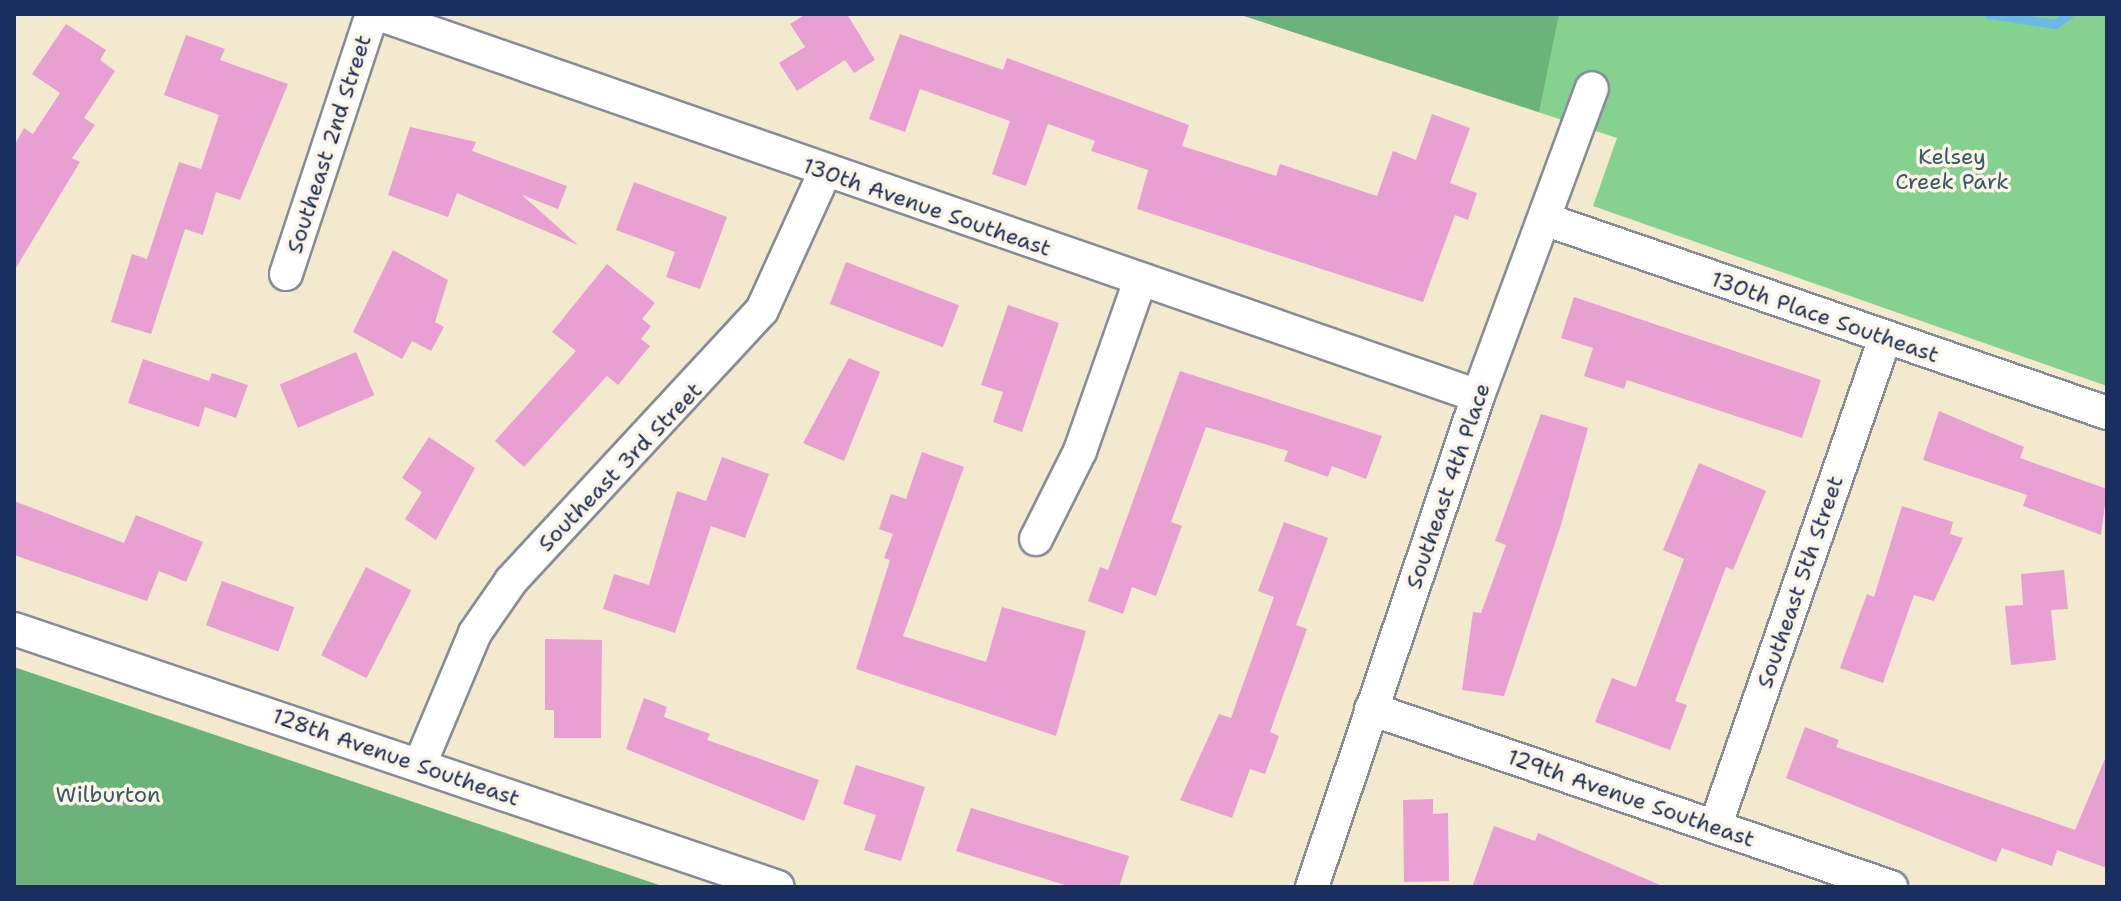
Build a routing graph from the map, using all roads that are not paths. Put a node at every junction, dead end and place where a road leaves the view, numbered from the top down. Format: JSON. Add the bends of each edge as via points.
{"nodes":[{"id":1,"x":372,"y":14,"type":"edge"},
{"id":2,"x":378,"y":14,"type":"edge"},
{"id":3,"x":1592,"y":88,"type":"dead end"},
{"id":4,"x":825,"y":172,"type":"junction"},
{"id":5,"x":1544,"y":219,"type":"junction"},
{"id":6,"x":286,"y":274,"type":"dead end"},
{"id":7,"x":1140,"y":281,"type":"junction"},
{"id":8,"x":1885,"y":338,"type":"junction"},
{"id":9,"x":1478,"y":396,"type":"junction"},
{"id":10,"x":2107,"y":413,"type":"edge"},
{"id":11,"x":1036,"y":539,"type":"dead end"},
{"id":12,"x":14,"y":629,"type":"edge"},
{"id":13,"x":1371,"y":709,"type":"junction"},
{"id":14,"x":420,"y":764,"type":"junction"},
{"id":15,"x":1715,"y":827,"type":"junction"},
{"id":16,"x":778,"y":887,"type":"edge"},
{"id":17,"x":1312,"y":887,"type":"edge"},
{"id":18,"x":1891,"y":887,"type":"edge"}],
"edges":[{"from":1,"to":6,"type":"street","name":"Southeast 2nd Street"},
{"from":2,"to":4,"type":"street","name":"130th Avenue Southeast"},
{"from":3,"to":5,"type":"street","name":"Southeast 4th Place"},
{"from":4,"to":7,"type":"street","name":"130th Avenue Southeast"},
{"from":4,"to":14,"type":"street","name":"Southeast 3rd Street","via":[[762,310],[511,581],[484,620],[440,704]]},
{"from":5,"to":8,"type":"street","name":"130th Place Southeast"},
{"from":5,"to":9,"type":"street","name":"Southeast 4th Place"},
{"from":7,"to":9,"type":"street","name":"130th Avenue Southeast"},
{"from":7,"to":11,"type":"street","via":[[1080,451]]},
{"from":8,"to":10,"type":"street","name":"130th Place Southeast"},
{"from":8,"to":15,"type":"street","name":"Southeast 5th Street"},
{"from":9,"to":13,"type":"street","name":"Southeast 4th Place"},
{"from":12,"to":14,"type":"street","name":"128th Avenue Southeast"},
{"from":13,"to":15,"type":"street","name":"129th Avenue Southeast"},
{"from":13,"to":17,"type":"street","name":"Southeast 4th Place"},
{"from":14,"to":16,"type":"street","name":"128th Avenue Southeast"},
{"from":15,"to":18,"type":"street","name":"129th Avenue Southeast"}]}
